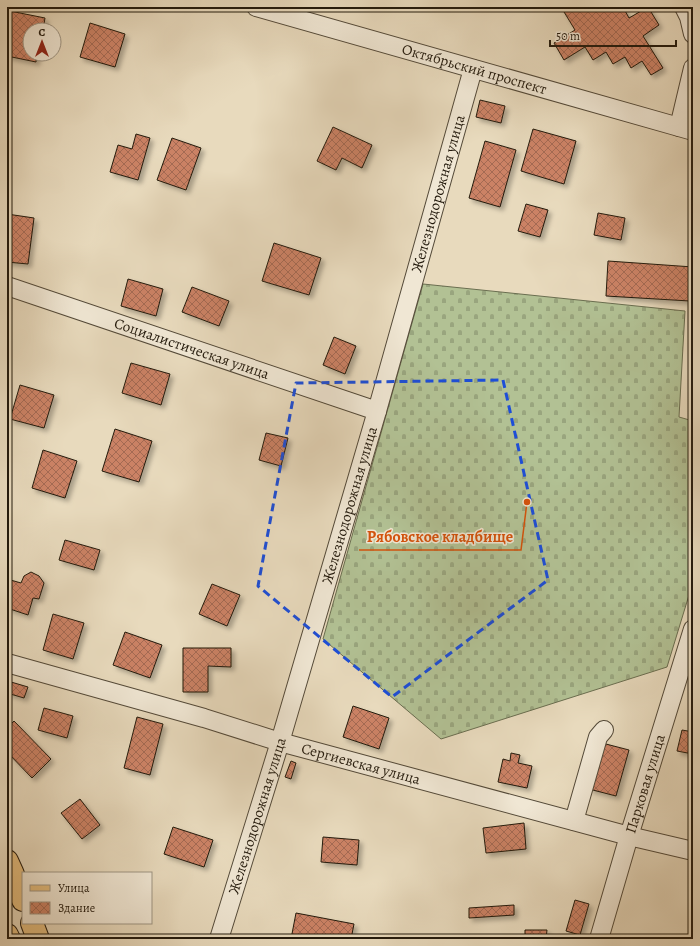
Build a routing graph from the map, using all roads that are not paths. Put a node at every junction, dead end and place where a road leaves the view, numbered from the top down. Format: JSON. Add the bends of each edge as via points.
{"nodes":[{"id":1,"x":256,"y":7,"type":"edge"},
{"id":2,"x":693,"y":68,"type":"edge"},
{"id":3,"x":473,"y":69,"type":"junction"},
{"id":4,"x":686,"y":129,"type":"edge"},
{"id":5,"x":7,"y":286,"type":"edge"},
{"id":6,"x":377,"y":410,"type":"junction"},
{"id":7,"x":693,"y":629,"type":"edge"},
{"id":8,"x":7,"y":663,"type":"edge"},
{"id":9,"x":604,"y":730,"type":"dead end"},
{"id":10,"x":280,"y":742,"type":"junction"},
{"id":11,"x":574,"y":821,"type":"junction"},
{"id":12,"x":630,"y":836,"type":"junction"},
{"id":13,"x":693,"y":851,"type":"edge"},
{"id":14,"x":7,"y":862,"type":"edge"},
{"id":15,"x":22,"y":897,"type":"edge"},
{"id":16,"x":32,"y":924,"type":"edge"},
{"id":17,"x":7,"y":935,"type":"edge"},
{"id":18,"x":9,"y":939,"type":"edge"},
{"id":19,"x":38,"y":939,"type":"edge"},
{"id":20,"x":219,"y":939,"type":"edge"},
{"id":21,"x":599,"y":939,"type":"edge"}],
"edges":[{"from":1,"to":3,"type":"street","name":"Октябрьский проспект"},
{"from":2,"to":4,"type":"street"},
{"from":3,"to":4,"type":"street","name":"Октябрьский проспект"},
{"from":3,"to":6,"type":"street","name":"Железнодорожная улица"},
{"from":5,"to":6,"type":"street","name":"Социалистическая улица"},
{"from":6,"to":10,"type":"street","name":"Железнодорожная улица"},
{"from":7,"to":12,"type":"street","name":"Парковая улица"},
{"from":8,"to":10,"type":"street","name":"Сергиевская улица"},
{"from":9,"to":11,"type":"street","via":[[598,736]]},
{"from":10,"to":11,"type":"street","name":"Сергиевская улица"},
{"from":10,"to":20,"type":"street","name":"Железнодорожная улица"},
{"from":11,"to":12,"type":"street","name":"Сергиевская улица"},
{"from":12,"to":13,"type":"street","name":"Сергиевская улица"},
{"from":12,"to":21,"type":"street","name":"Парковая улица"},
{"from":14,"to":15,"type":"main road"},
{"from":16,"to":19,"type":"main road"},
{"from":17,"to":18,"type":"main road"}]}
